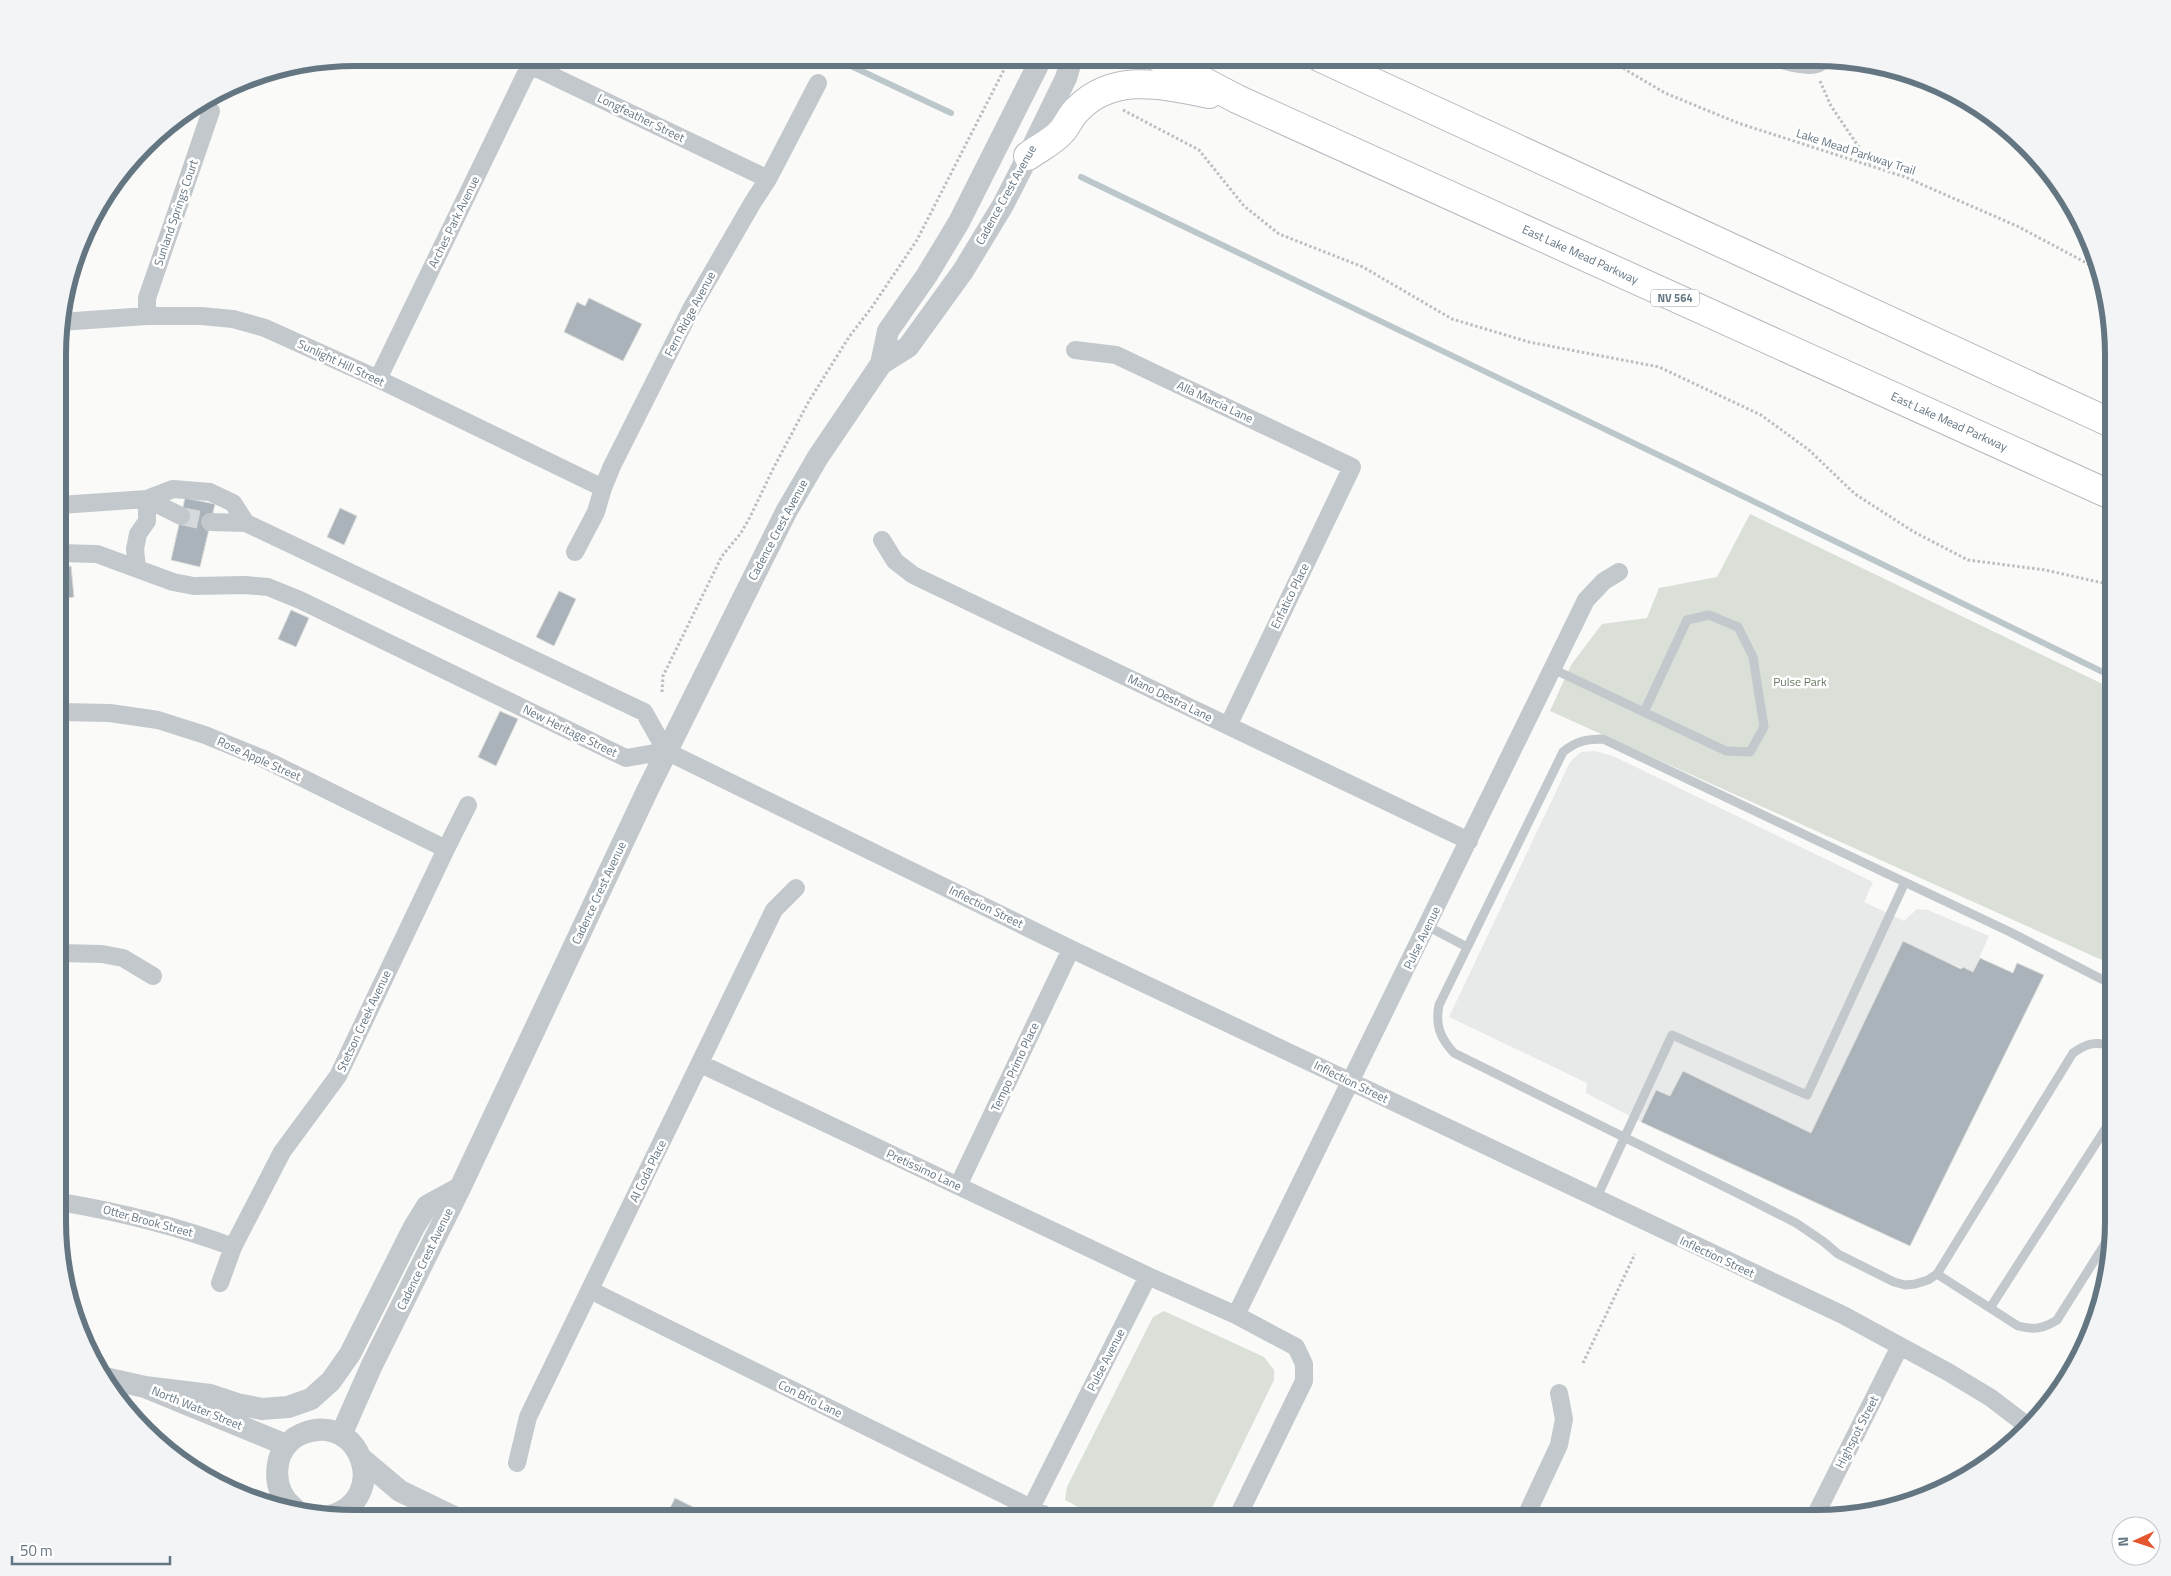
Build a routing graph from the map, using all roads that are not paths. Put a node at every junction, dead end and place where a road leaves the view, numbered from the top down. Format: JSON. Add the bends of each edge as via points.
{"nodes":[{"id":1,"x":520,"y":66,"type":"edge"},
{"id":2,"x":532,"y":66,"type":"edge"},
{"id":3,"x":1037,"y":66,"type":"edge"},
{"id":4,"x":1070,"y":66,"type":"edge"},
{"id":5,"x":1174,"y":66,"type":"edge"},
{"id":6,"x":1339,"y":66,"type":"edge"},
{"id":7,"x":1787,"y":66,"type":"edge"},
{"id":8,"x":1822,"y":66,"type":"edge"},
{"id":9,"x":818,"y":83,"type":"dead end"},
{"id":10,"x":1236,"y":99,"type":"junction"},
{"id":11,"x":211,"y":111,"type":"dead end"},
{"id":12,"x":1028,"y":156,"type":"junction"},
{"id":13,"x":768,"y":179,"type":"junction"},
{"id":14,"x":147,"y":316,"type":"junction"},
{"id":15,"x":69,"y":321,"type":"edge"},
{"id":16,"x":1075,"y":350,"type":"dead end"},
{"id":17,"x":882,"y":364,"type":"junction"},
{"id":18,"x":378,"y":380,"type":"junction"},
{"id":19,"x":2105,"y":420,"type":"edge"},
{"id":20,"x":1352,"y":467,"type":"joint"},
{"id":21,"x":603,"y":488,"type":"junction"},
{"id":22,"x":2105,"y":492,"type":"edge"},
{"id":23,"x":147,"y":499,"type":"junction"},
{"id":24,"x":66,"y":505,"type":"edge"},
{"id":25,"x":181,"y":516,"type":"tunnel mouth"},
{"id":26,"x":210,"y":522,"type":"tunnel mouth"},
{"id":27,"x":246,"y":522,"type":"junction"},
{"id":28,"x":882,"y":540,"type":"dead end"},
{"id":29,"x":575,"y":552,"type":"dead end"},
{"id":30,"x":66,"y":553,"type":"edge"},
{"id":31,"x":137,"y":568,"type":"junction"},
{"id":32,"x":1620,"y":572,"type":"dead end"},
{"id":33,"x":1553,"y":668,"type":"junction"},
{"id":34,"x":66,"y":712,"type":"edge"},
{"id":35,"x":1644,"y":712,"type":"junction"},
{"id":36,"x":1228,"y":726,"type":"junction"},
{"id":37,"x":666,"y":751,"type":"junction"},
{"id":38,"x":468,"y":805,"type":"dead end"},
{"id":39,"x":1469,"y":841,"type":"junction"},
{"id":40,"x":446,"y":849,"type":"junction"},
{"id":41,"x":1906,"y":882,"type":"junction"},
{"id":42,"x":796,"y":888,"type":"dead end"},
{"id":43,"x":1427,"y":926,"type":"junction"},
{"id":44,"x":1467,"y":947,"type":"junction"},
{"id":45,"x":1071,"y":948,"type":"junction"},
{"id":46,"x":66,"y":953,"type":"edge"},
{"id":47,"x":153,"y":976,"type":"dead end"},
{"id":48,"x":2105,"y":981,"type":"edge"},
{"id":49,"x":2105,"y":1044,"type":"edge"},
{"id":50,"x":701,"y":1064,"type":"junction"},
{"id":51,"x":1351,"y":1082,"type":"junction"},
{"id":52,"x":2105,"y":1129,"type":"edge"},
{"id":53,"x":1624,"y":1137,"type":"junction"},
{"id":54,"x":958,"y":1186,"type":"junction"},
{"id":55,"x":460,"y":1188,"type":"junction"},
{"id":56,"x":1596,"y":1199,"type":"junction"},
{"id":57,"x":66,"y":1203,"type":"edge"},
{"id":58,"x":234,"y":1247,"type":"junction"},
{"id":59,"x":2102,"y":1255,"type":"edge"},
{"id":60,"x":1937,"y":1274,"type":"junction"},
{"id":61,"x":1148,"y":1276,"type":"junction"},
{"id":62,"x":220,"y":1282,"type":"dead end"},
{"id":63,"x":590,"y":1290,"type":"junction"},
{"id":64,"x":1990,"y":1308,"type":"junction"},
{"id":65,"x":1236,"y":1315,"type":"junction"},
{"id":66,"x":1900,"y":1346,"type":"junction"},
{"id":67,"x":114,"y":1380,"type":"edge"},
{"id":68,"x":145,"y":1387,"type":"junction"},
{"id":69,"x":1559,"y":1393,"type":"dead end"},
{"id":70,"x":2023,"y":1422,"type":"edge"},
{"id":71,"x":341,"y":1435,"type":"junction"},
{"id":72,"x":286,"y":1445,"type":"junction"},
{"id":73,"x":362,"y":1459,"type":"junction"},
{"id":74,"x":517,"y":1463,"type":"dead end"},
{"id":75,"x":286,"y":1501,"type":"edge"},
{"id":76,"x":1031,"y":1508,"type":"junction"},
{"id":77,"x":348,"y":1510,"type":"edge"},
{"id":78,"x":439,"y":1510,"type":"edge"},
{"id":79,"x":1035,"y":1510,"type":"edge"},
{"id":80,"x":1241,"y":1510,"type":"edge"},
{"id":81,"x":1529,"y":1510,"type":"edge"},
{"id":82,"x":1818,"y":1510,"type":"edge"}],
"edges":[{"from":1,"to":18,"type":"street","name":"Arches Park Avenue"},
{"from":2,"to":13,"type":"street","name":"Longfeather Street"},
{"from":3,"to":17,"type":"street","name":"Cadence Crest Avenue","via":[[959,222],[888,331]]},
{"from":4,"to":12,"type":"street","name":"Cadence Crest Avenue"},
{"from":5,"to":10,"type":"main road","name":"East Lake Mead Parkway","number":"NV 564"},
{"from":6,"to":19,"type":"main road"},
{"from":7,"to":8,"type":"lane","via":[[1812,70]]},
{"from":9,"to":13,"type":"street","name":"Fern Ridge Avenue"},
{"from":10,"to":12,"type":"main road","via":[[1148,84],[1115,86],[1095,95],[1076,110],[1061,132]]},
{"from":10,"to":22,"type":"main road","name":"East Lake Mead Parkway","number":"NV 564"},
{"from":11,"to":14,"type":"street","name":"Sunland Springs Court","via":[[147,298]]},
{"from":12,"to":17,"type":"street","name":"Cadence Crest Avenue","via":[[1003,205],[962,271],[908,348]]},
{"from":13,"to":21,"type":"street","name":"Fern Ridge Avenue","via":[[691,310]]},
{"from":14,"to":15,"type":"street","name":"Sunlight Hill Street"},
{"from":14,"to":18,"type":"street","name":"Sunlight Hill Street","via":[[233,319],[265,328]]},
{"from":16,"to":20,"type":"street","name":"Alla Marcia Lane","via":[[1116,355]]},
{"from":17,"to":37,"type":"street","name":"Cadence Crest Avenue","via":[[818,457],[786,512]]},
{"from":18,"to":21,"type":"street","name":"Sunlight Hill Street"},
{"from":20,"to":36,"type":"street","name":"Enfatico Place"},
{"from":21,"to":29,"type":"street","name":"Fern Ridge Avenue","via":[[596,512]]},
{"from":23,"to":24,"type":"street"},
{"from":23,"to":25,"type":"street"},
{"from":23,"to":27,"type":"street","via":[[173,489],[210,492],[232,503]]},
{"from":23,"to":31,"type":"street","via":[[147,521],[138,534],[135,549]]},
{"from":26,"to":27,"type":"street"},
{"from":27,"to":37,"type":"street","via":[[644,712]]},
{"from":28,"to":36,"type":"street","name":"Mano Destra Lane","via":[[895,561],[914,575]]},
{"from":30,"to":31,"type":"street","name":"New Heritage Street","via":[[97,554]]},
{"from":31,"to":37,"type":"street","name":"New Heritage Street","via":[[156,577],[194,586],[268,587],[626,758]]},
{"from":32,"to":33,"type":"street","name":"Pulse Avenue","via":[[1604,581],[1586,600]]},
{"from":33,"to":35,"type":"lane"},
{"from":33,"to":39,"type":"street","name":"Pulse Avenue"},
{"from":34,"to":40,"type":"street","name":"Rose Apple Street","via":[[110,713],[158,720],[205,735],[266,760]]},
{"from":35,"to":35,"type":"lane","via":[[1726,751],[1750,752],[1764,727],[1753,657],[1738,627],[1709,615],[1687,620]]},
{"from":36,"to":39,"type":"street","name":"Mano Destra Lane"},
{"from":37,"to":45,"type":"street","name":"Inflection Street"},
{"from":37,"to":55,"type":"street","name":"Cadence Crest Avenue"},
{"from":38,"to":40,"type":"street","name":"Stetson Creek Avenue"},
{"from":39,"to":43,"type":"street","name":"Pulse Avenue"},
{"from":40,"to":58,"type":"street","name":"Stetson Creek Avenue","via":[[338,1076],[282,1152]]},
{"from":41,"to":44,"type":"lane","via":[[1603,739],[1587,739],[1572,744],[1563,752]]},
{"from":41,"to":48,"type":"lane"},
{"from":41,"to":53,"type":"lane","via":[[1807,1095],[1672,1034]]},
{"from":42,"to":50,"type":"street","name":"Al Coda Place","via":[[774,910]]},
{"from":43,"to":44,"type":"lane"},
{"from":43,"to":51,"type":"street","name":"Pulse Avenue"},
{"from":44,"to":53,"type":"lane","via":[[1439,1005],[1437,1024],[1445,1043],[1454,1053]]},
{"from":45,"to":51,"type":"street","name":"Inflection Street"},
{"from":45,"to":54,"type":"street","name":"Tempo Primo Place"},
{"from":46,"to":47,"type":"street","via":[[123,958]]},
{"from":49,"to":60,"type":"lane","via":[[2086,1044],[2073,1053]]},
{"from":50,"to":54,"type":"street","name":"Pretissimo Lane"},
{"from":50,"to":63,"type":"street","name":"Al Coda Place"},
{"from":51,"to":56,"type":"street","name":"Inflection Street"},
{"from":51,"to":65,"type":"street","name":"Pulse Avenue"},
{"from":52,"to":64,"type":"lane"},
{"from":53,"to":56,"type":"lane"},
{"from":53,"to":60,"type":"lane","via":[[1796,1224],[1838,1254],[1894,1282],[1915,1284]]},
{"from":54,"to":61,"type":"street","name":"Pretissimo Lane"},
{"from":55,"to":68,"type":"street","via":[[427,1206],[350,1354],[331,1381],[311,1399],[288,1407],[262,1409],[210,1394]]},
{"from":55,"to":71,"type":"street","name":"Cadence Crest Avenue"},
{"from":56,"to":66,"type":"street","name":"Inflection Street","via":[[1842,1315]]},
{"from":57,"to":58,"type":"street","name":"Otter Brook Street","via":[[172,1226]]},
{"from":58,"to":62,"type":"street","name":"Stetson Creek Avenue"},
{"from":59,"to":64,"type":"lane","via":[[2057,1320],[2045,1328],[2033,1330],[2018,1326]]},
{"from":60,"to":64,"type":"lane"},
{"from":61,"to":65,"type":"street"},
{"from":61,"to":76,"type":"street","name":"Pulse Avenue"},
{"from":63,"to":74,"type":"street","name":"Al Coda Place","via":[[528,1417]]},
{"from":63,"to":76,"type":"street","name":"Con Brio Lane"},
{"from":65,"to":80,"type":"street","via":[[1296,1347],[1304,1364],[1304,1381]]},
{"from":66,"to":70,"type":"street","name":"Inflection Street","via":[[1991,1398]]},
{"from":66,"to":82,"type":"street","name":"Highspot Street"},
{"from":67,"to":68,"type":"street","name":"North Water Street"},
{"from":68,"to":72,"type":"street","name":"North Water Street"},
{"from":69,"to":81,"type":"street","via":[[1564,1419],[1559,1445]]},
{"from":71,"to":72,"type":"street","via":[[312,1430]]},
{"from":71,"to":73,"type":"street","via":[[350,1441]]},
{"from":72,"to":75,"type":"street","via":[[276,1474]]},
{"from":73,"to":77,"type":"street","via":[[364,1478],[358,1496]]},
{"from":73,"to":78,"type":"street","via":[[400,1491]]},
{"from":76,"to":79,"type":"street"}]}
